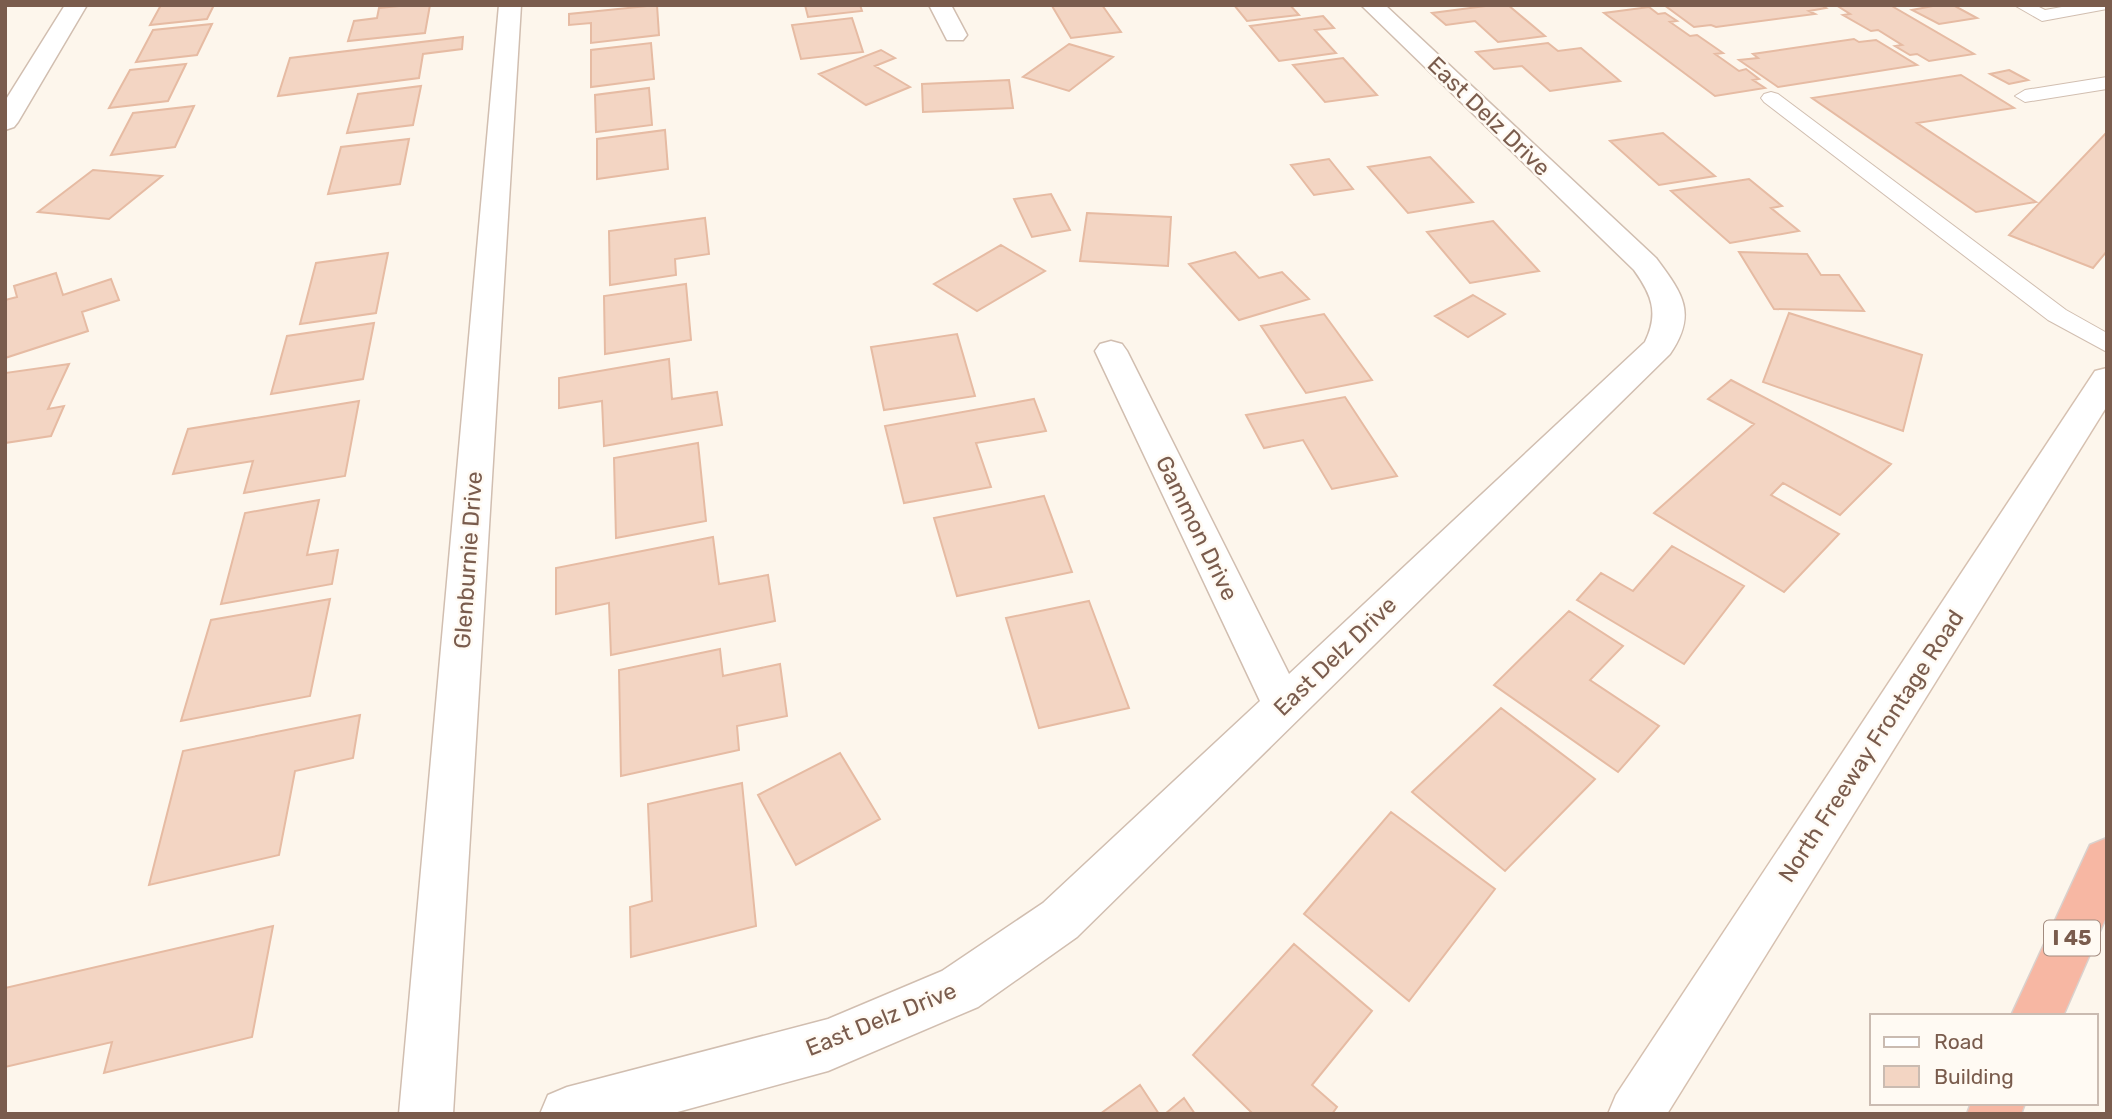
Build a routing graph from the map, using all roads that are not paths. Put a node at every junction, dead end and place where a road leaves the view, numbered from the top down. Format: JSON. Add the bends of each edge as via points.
{"nodes":[{"id":1,"x":76,"y":5,"type":"edge"},
{"id":2,"x":510,"y":5,"type":"edge"},
{"id":3,"x":940,"y":5,"type":"edge"},
{"id":4,"x":1372,"y":5,"type":"edge"},
{"id":5,"x":2022,"y":5,"type":"edge"},
{"id":6,"x":2103,"y":5,"type":"edge"},
{"id":7,"x":955,"y":35,"type":"dead end"},
{"id":8,"x":2107,"y":83,"type":"edge"},
{"id":9,"x":2025,"y":96,"type":"dead end"},
{"id":10,"x":1771,"y":98,"type":"dead end"},
{"id":11,"x":5,"y":122,"type":"edge"},
{"id":12,"x":2107,"y":344,"type":"edge"},
{"id":13,"x":1111,"y":351,"type":"dead end"},
{"id":14,"x":2107,"y":379,"type":"edge"},
{"id":15,"x":1283,"y":705,"type":"junction"},
{"id":16,"x":2107,"y":860,"type":"edge"},
{"id":17,"x":2038,"y":1014,"type":"edge"},
{"id":18,"x":426,"y":1114,"type":"edge"},
{"id":19,"x":567,"y":1114,"type":"edge"},
{"id":20,"x":1635,"y":1114,"type":"edge"}],
"edges":[{"from":1,"to":11,"type":"street"},
{"from":2,"to":18,"type":"street","name":"Glenburnie Drive"},
{"from":3,"to":7,"type":"street"},
{"from":4,"to":15,"type":"street","name":"East Delz Drive","via":[[1645,264],[1668,297],[1670,326],[1659,347]]},
{"from":5,"to":6,"type":"lane","via":[[2042,16]]},
{"from":8,"to":9,"type":"lane"},
{"from":10,"to":12,"type":"lane","via":[[2057,315]]},
{"from":13,"to":15,"type":"street","name":"Gammon Drive"},
{"from":14,"to":20,"type":"street","name":"North Freeway Frontage Road"},
{"from":15,"to":19,"type":"street","name":"East Delz Drive","via":[[1060,920],[960,989],[828,1045]]},
{"from":16,"to":17,"type":"highway","number":"I 45"}]}
